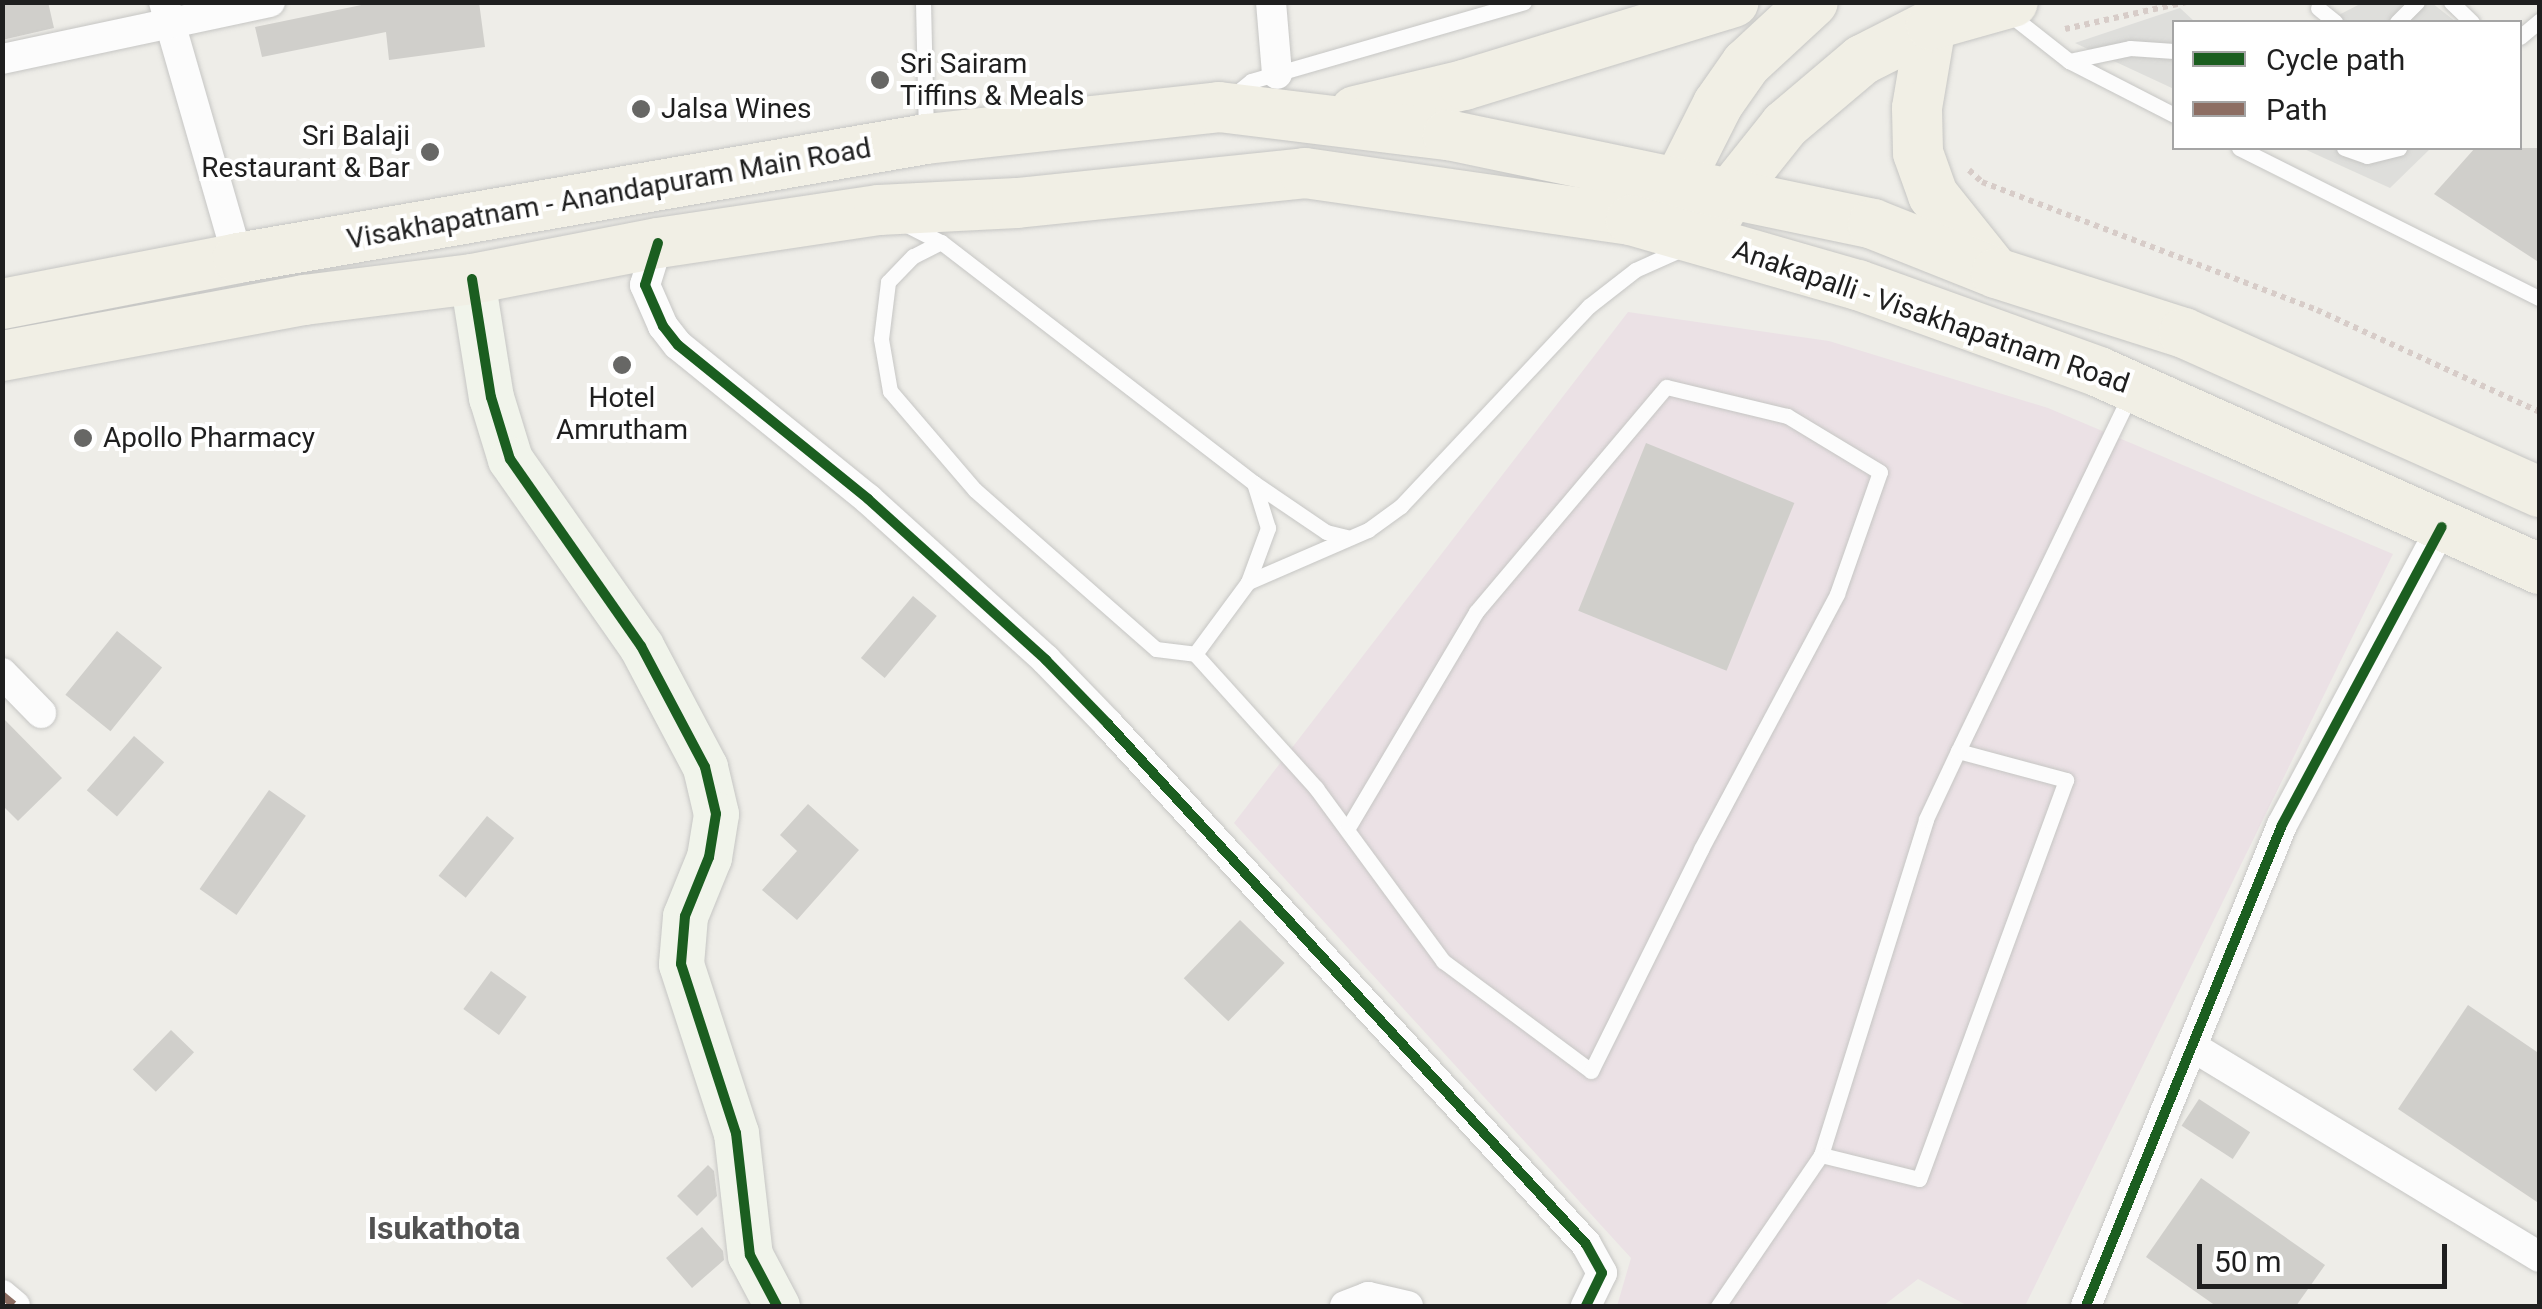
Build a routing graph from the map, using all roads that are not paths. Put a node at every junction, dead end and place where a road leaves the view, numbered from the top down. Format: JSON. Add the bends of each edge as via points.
{"nodes":[{"id":1,"x":270,"y":2,"type":"edge"},
{"id":2,"x":923,"y":2,"type":"edge"},
{"id":3,"x":1272,"y":2,"type":"edge"},
{"id":4,"x":1524,"y":2,"type":"edge"},
{"id":5,"x":1732,"y":2,"type":"edge"},
{"id":6,"x":1814,"y":2,"type":"edge"},
{"id":7,"x":2417,"y":2,"type":"edge"},
{"id":8,"x":2451,"y":2,"type":"edge"},
{"id":9,"x":2318,"y":8,"type":"dead end"},
{"id":10,"x":168,"y":14,"type":"edge"},
{"id":11,"x":2017,"y":15,"type":"edge"},
{"id":12,"x":2333,"y":20,"type":"edge"},
{"id":13,"x":2399,"y":20,"type":"edge"},
{"id":14,"x":2470,"y":20,"type":"edge"},
{"id":15,"x":1931,"y":24,"type":"junction"},
{"id":16,"x":2172,"y":51,"type":"edge"},
{"id":17,"x":2,"y":59,"type":"edge"},
{"id":18,"x":2069,"y":61,"type":"junction"},
{"id":19,"x":1277,"y":74,"type":"junction"},
{"id":20,"x":1219,"y":107,"type":"junction"},
{"id":21,"x":2172,"y":114,"type":"edge"},
{"id":22,"x":1326,"y":118,"type":"junction"},
{"id":23,"x":926,"y":139,"type":"junction"},
{"id":24,"x":2244,"y":150,"type":"edge"},
{"id":25,"x":2350,"y":150,"type":"edge"},
{"id":26,"x":2391,"y":150,"type":"edge"},
{"id":27,"x":1730,"y":194,"type":"junction"},
{"id":28,"x":879,"y":210,"type":"junction"},
{"id":29,"x":1656,"y":227,"type":"junction"},
{"id":30,"x":1705,"y":238,"type":"junction"},
{"id":31,"x":941,"y":242,"type":"junction"},
{"id":32,"x":658,"y":243,"type":"junction"},
{"id":33,"x":238,"y":258,"type":"junction"},
{"id":34,"x":1996,"y":274,"type":"junction"},
{"id":35,"x":472,"y":279,"type":"junction"},
{"id":36,"x":2540,"y":299,"type":"edge"},
{"id":37,"x":2,"y":304,"type":"edge"},
{"id":38,"x":2,"y":356,"type":"edge"},
{"id":39,"x":2134,"y":387,"type":"junction"},
{"id":40,"x":1254,"y":483,"type":"junction"},
{"id":41,"x":2540,"y":492,"type":"edge"},
{"id":42,"x":2442,"y":527,"type":"junction"},
{"id":43,"x":1346,"y":537,"type":"junction"},
{"id":44,"x":2540,"y":569,"type":"edge"},
{"id":45,"x":1248,"y":582,"type":"junction"},
{"id":46,"x":1195,"y":654,"type":"junction"},
{"id":47,"x":2,"y":673,"type":"edge"},
{"id":48,"x":41,"y":713,"type":"dead end"},
{"id":49,"x":1958,"y":751,"type":"junction"},
{"id":50,"x":1347,"y":829,"type":"junction"},
{"id":51,"x":2193,"y":1047,"type":"junction"},
{"id":52,"x":1821,"y":1155,"type":"junction"},
{"id":53,"x":2540,"y":1257,"type":"edge"},
{"id":54,"x":2,"y":1295,"type":"edge"},
{"id":55,"x":16,"y":1306,"type":"edge"},
{"id":56,"x":777,"y":1306,"type":"edge"},
{"id":57,"x":1345,"y":1306,"type":"edge"},
{"id":58,"x":1408,"y":1306,"type":"edge"},
{"id":59,"x":1586,"y":1306,"type":"edge"},
{"id":60,"x":1718,"y":1306,"type":"edge"},
{"id":61,"x":2086,"y":1306,"type":"edge"}],
"edges":[{"from":1,"to":10,"type":"street"},
{"from":2,"to":23,"type":"lane"},
{"from":3,"to":19,"type":"street"},
{"from":4,"to":19,"type":"lane"},
{"from":5,"to":22,"type":"main road","via":[[1464,85]]},
{"from":6,"to":29,"type":"main road","via":[[1746,64],[1718,104]]},
{"from":7,"to":13,"type":"lane"},
{"from":8,"to":14,"type":"lane"},
{"from":9,"to":12,"type":"lane"},
{"from":10,"to":17,"type":"street"},
{"from":10,"to":33,"type":"street"},
{"from":11,"to":15,"type":"main road"},
{"from":11,"to":18,"type":"lane"},
{"from":15,"to":27,"type":"main road","via":[[1862,60],[1808,103]]},
{"from":15,"to":34,"type":"main road","via":[[1916,108],[1918,154],[1934,195]]},
{"from":16,"to":18,"type":"lane","via":[[2130,48]]},
{"from":18,"to":21,"type":"lane"},
{"from":19,"to":20,"type":"lane","via":[[1250,81]]},
{"from":20,"to":22,"type":"main road","name":"Visakhapatnam - Anandapuram Main Road"},
{"from":20,"to":23,"type":"main road","name":"Visakhapatnam - Anandapuram Main Road"},
{"from":22,"to":29,"type":"main road","name":"Visakhapatnam - Anandapuram Main Road","via":[[1448,135]]},
{"from":23,"to":33,"type":"main road","name":"Visakhapatnam - Anandapuram Main Road"},
{"from":24,"to":36,"type":"lane"},
{"from":25,"to":26,"type":"lane","via":[[2367,156]]},
{"from":27,"to":29,"type":"main road","name":"Anakapalli - Visakhapatnam Road"},
{"from":27,"to":30,"type":"main road"},
{"from":27,"to":34,"type":"main road","name":"Anakapalli - Visakhapatnam Road","via":[[1873,224]]},
{"from":28,"to":29,"type":"main road","name":"Visakhapatnam - Anandapuram Main Road","via":[[1018,203],[1305,173]]},
{"from":28,"to":31,"type":"lane"},
{"from":28,"to":32,"type":"main road","name":"Visakhapatnam - Anandapuram Main Road"},
{"from":29,"to":30,"type":"main road","name":"Anakapalli - Visakhapatnam Road"},
{"from":29,"to":43,"type":"lane","via":[[1400,506]]},
{"from":30,"to":39,"type":"main road","name":"Anakapalli - Visakhapatnam Road","via":[[1858,285]]},
{"from":31,"to":40,"type":"lane"},
{"from":31,"to":46,"type":"lane","via":[[912,256],[888,282],[881,339],[890,391],[975,490],[1156,649]]},
{"from":32,"to":35,"type":"main road","name":"Visakhapatnam - Anandapuram Main Road"},
{"from":32,"to":59,"type":"street","via":[[646,285],[678,345],[868,499],[1108,724],[1586,1244],[1602,1273]]},
{"from":33,"to":37,"type":"main road","name":"Visakhapatnam - Anandapuram Main Road"},
{"from":34,"to":41,"type":"main road","name":"Anakapalli - Visakhapatnam Road","via":[[2184,333]]},
{"from":35,"to":38,"type":"main road","name":"Visakhapatnam - Anandapuram Main Road","via":[[304,300]]},
{"from":35,"to":56,"type":"street","via":[[491,397],[510,459],[641,646],[705,767],[716,814],[709,857],[684,916],[681,964],[736,1132],[750,1254]]},
{"from":39,"to":42,"type":"main road","name":"Anakapalli - Visakhapatnam Road"},
{"from":39,"to":49,"type":"lane"},
{"from":40,"to":43,"type":"lane","via":[[1326,532]]},
{"from":40,"to":45,"type":"lane","via":[[1268,528]]},
{"from":42,"to":44,"type":"main road","name":"Anakapalli - Visakhapatnam Road"},
{"from":42,"to":51,"type":"street","via":[[2282,825]]},
{"from":43,"to":45,"type":"lane"},
{"from":45,"to":46,"type":"lane"},
{"from":46,"to":50,"type":"lane"},
{"from":47,"to":48,"type":"street"},
{"from":49,"to":52,"type":"lane","via":[[1926,819]]},
{"from":49,"to":52,"type":"lane","via":[[2066,780],[1919,1179]]},
{"from":50,"to":50,"type":"lane","via":[[1443,961],[1592,1071],[1837,594],[1880,472],[1787,416],[1666,387],[1476,612]]},
{"from":51,"to":53,"type":"street"},
{"from":51,"to":61,"type":"street"},
{"from":52,"to":60,"type":"lane"},
{"from":54,"to":55,"type":"street"},
{"from":57,"to":58,"type":"street","via":[[1368,1298]]}]}
